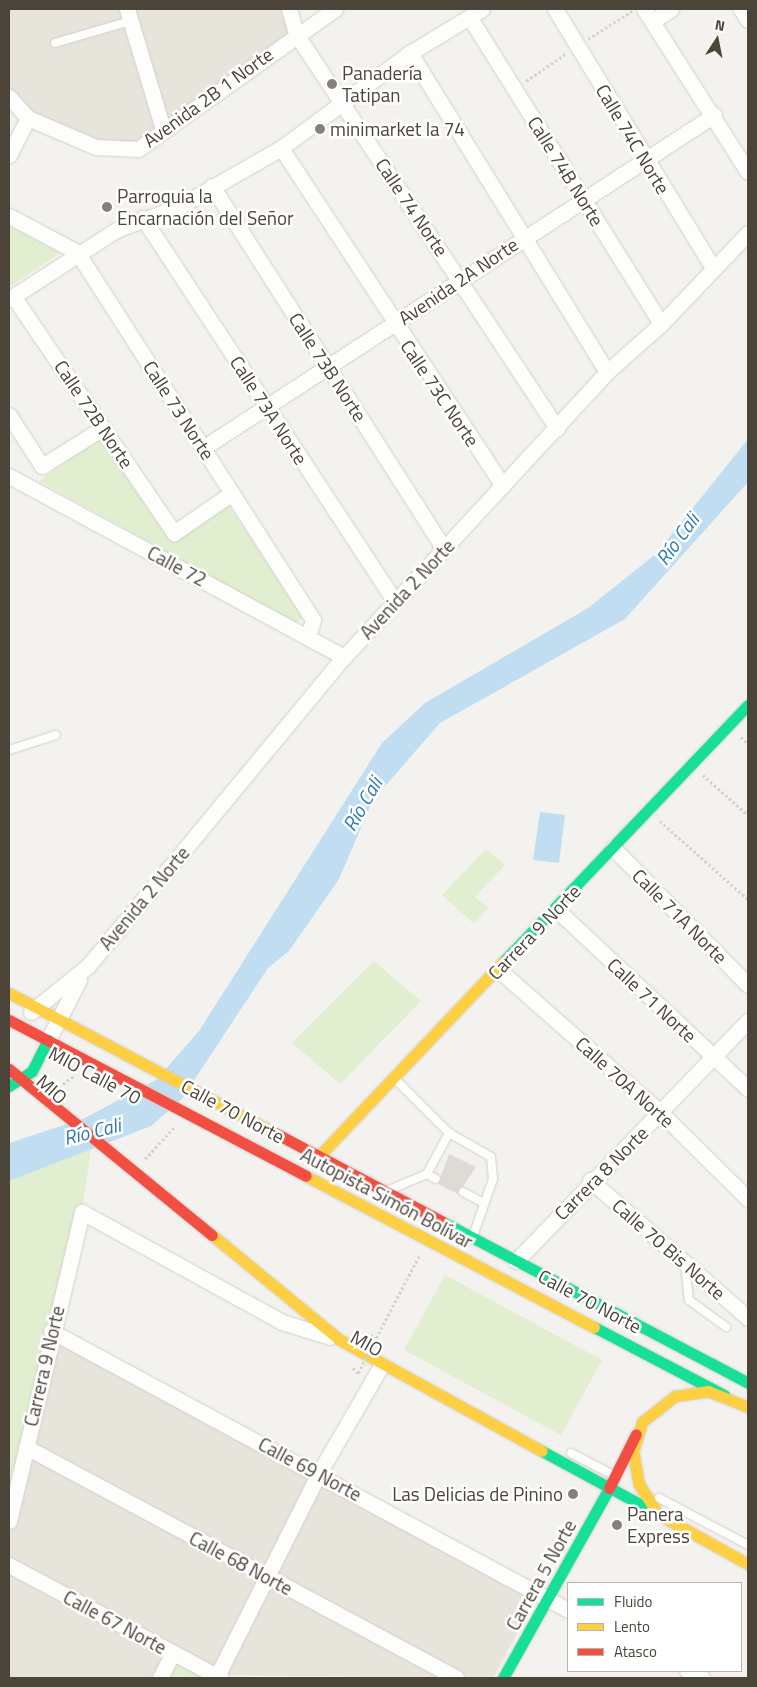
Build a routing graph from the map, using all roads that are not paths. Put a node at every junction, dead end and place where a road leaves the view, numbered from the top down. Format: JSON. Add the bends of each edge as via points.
{"nodes":[{"id":1,"x":289,"y":9,"type":"edge"},
{"id":2,"x":335,"y":9,"type":"edge"},
{"id":3,"x":555,"y":9,"type":"edge"},
{"id":4,"x":671,"y":9,"type":"edge"},
{"id":5,"x":741,"y":9,"type":"edge"},
{"id":6,"x":476,"y":14,"type":"edge"},
{"id":7,"x":129,"y":15,"type":"edge"},
{"id":8,"x":649,"y":15,"type":"edge"},
{"id":9,"x":748,"y":20,"type":"edge"},
{"id":10,"x":296,"y":34,"type":"junction"},
{"id":11,"x":55,"y":43,"type":"dead end"},
{"id":12,"x":410,"y":53,"type":"junction"},
{"id":13,"x":9,"y":97,"type":"edge"},
{"id":14,"x":343,"y":104,"type":"junction"},
{"id":15,"x":714,"y":115,"type":"junction"},
{"id":16,"x":28,"y":118,"type":"junction"},
{"id":17,"x":163,"y":129,"type":"junction"},
{"id":18,"x":281,"y":148,"type":"junction"},
{"id":19,"x":9,"y":155,"type":"edge"},
{"id":20,"x":645,"y":160,"type":"junction"},
{"id":21,"x":748,"y":172,"type":"edge"},
{"id":22,"x":212,"y":186,"type":"junction"},
{"id":23,"x":584,"y":201,"type":"junction"},
{"id":24,"x":9,"y":216,"type":"edge"},
{"id":25,"x":143,"y":218,"type":"junction"},
{"id":26,"x":748,"y":233,"type":"edge"},
{"id":27,"x":523,"y":237,"type":"junction"},
{"id":28,"x":77,"y":252,"type":"junction"},
{"id":29,"x":713,"y":268,"type":"junction"},
{"id":30,"x":461,"y":280,"type":"junction"},
{"id":31,"x":11,"y":298,"type":"edge"},
{"id":32,"x":393,"y":324,"type":"junction"},
{"id":33,"x":661,"y":324,"type":"junction"},
{"id":34,"x":326,"y":364,"type":"junction"},
{"id":35,"x":607,"y":372,"type":"junction"},
{"id":36,"x":265,"y":404,"type":"junction"},
{"id":37,"x":9,"y":415,"type":"edge"},
{"id":38,"x":104,"y":428,"type":"junction"},
{"id":39,"x":557,"y":428,"type":"junction"},
{"id":40,"x":203,"y":448,"type":"junction"},
{"id":41,"x":9,"y":476,"type":"edge"},
{"id":42,"x":503,"y":486,"type":"junction"},
{"id":43,"x":232,"y":493,"type":"junction"},
{"id":44,"x":444,"y":549,"type":"junction"},
{"id":45,"x":395,"y":602,"type":"junction"},
{"id":46,"x":308,"y":636,"type":"junction"},
{"id":47,"x":344,"y":657,"type":"junction"},
{"id":48,"x":748,"y":705,"type":"edge"},
{"id":49,"x":56,"y":735,"type":"dead end"},
{"id":50,"x":9,"y":750,"type":"edge"},
{"id":51,"x":613,"y":848,"type":"junction"},
{"id":52,"x":557,"y":910,"type":"junction"},
{"id":53,"x":88,"y":966,"type":"junction"},
{"id":54,"x":499,"y":970,"type":"junction"},
{"id":55,"x":748,"y":985,"type":"edge"},
{"id":56,"x":9,"y":993,"type":"edge"},
{"id":57,"x":37,"y":1008,"type":"junction"},
{"id":58,"x":58,"y":1018,"type":"junction"},
{"id":59,"x":748,"y":1021,"type":"edge"},
{"id":60,"x":10,"y":1024,"type":"edge"},
{"id":61,"x":47,"y":1044,"type":"junction"},
{"id":62,"x":716,"y":1058,"type":"junction"},
{"id":63,"x":9,"y":1069,"type":"edge"},
{"id":64,"x":394,"y":1077,"type":"junction"},
{"id":65,"x":22,"y":1080,"type":"junction"},
{"id":66,"x":9,"y":1086,"type":"edge"},
{"id":67,"x":748,"y":1089,"type":"edge"},
{"id":68,"x":662,"y":1113,"type":"junction"},
{"id":69,"x":185,"y":1116,"type":"junction"},
{"id":70,"x":449,"y":1133,"type":"junction"},
{"id":71,"x":318,"y":1157,"type":"junction"},
{"id":72,"x":138,"y":1167,"type":"junction"},
{"id":73,"x":274,"y":1171,"type":"dead end"},
{"id":74,"x":427,"y":1174,"type":"junction"},
{"id":75,"x":436,"y":1179,"type":"dead end"},
{"id":76,"x":590,"y":1180,"type":"junction"},
{"id":77,"x":385,"y":1192,"type":"junction"},
{"id":78,"x":463,"y":1192,"type":"dead end"},
{"id":79,"x":748,"y":1198,"type":"edge"},
{"id":80,"x":484,"y":1203,"type":"junction"},
{"id":81,"x":472,"y":1238,"type":"junction"},
{"id":82,"x":516,"y":1261,"type":"junction"},
{"id":83,"x":685,"y":1263,"type":"junction"},
{"id":84,"x":471,"y":1275,"type":"dead end"},
{"id":85,"x":748,"y":1318,"type":"edge"},
{"id":86,"x":726,"y":1328,"type":"dead end"},
{"id":87,"x":51,"y":1332,"type":"junction"},
{"id":88,"x":340,"y":1340,"type":"junction"},
{"id":89,"x":381,"y":1366,"type":"junction"},
{"id":90,"x":748,"y":1383,"type":"edge"},
{"id":91,"x":447,"y":1387,"type":"dead end"},
{"id":92,"x":692,"y":1390,"type":"junction"},
{"id":93,"x":725,"y":1395,"type":"junction"},
{"id":94,"x":748,"y":1407,"type":"edge"},
{"id":95,"x":727,"y":1410,"type":"dead end"},
{"id":96,"x":638,"y":1430,"type":"junction"},
{"id":97,"x":558,"y":1446,"type":"dead end"},
{"id":98,"x":26,"y":1447,"type":"junction"},
{"id":99,"x":319,"y":1473,"type":"junction"},
{"id":100,"x":615,"y":1476,"type":"junction"},
{"id":101,"x":609,"y":1488,"type":"junction"},
{"id":102,"x":641,"y":1489,"type":"junction"},
{"id":103,"x":658,"y":1514,"type":"junction"},
{"id":104,"x":9,"y":1520,"type":"edge"},
{"id":105,"x":748,"y":1546,"type":"edge"},
{"id":106,"x":748,"y":1564,"type":"edge"},
{"id":107,"x":9,"y":1565,"type":"edge"},
{"id":108,"x":267,"y":1576,"type":"junction"},
{"id":109,"x":548,"y":1600,"type":"junction"},
{"id":110,"x":567,"y":1610,"type":"edge"},
{"id":111,"x":174,"y":1653,"type":"junction"},
{"id":112,"x":689,"y":1672,"type":"edge"},
{"id":113,"x":219,"y":1677,"type":"edge"},
{"id":114,"x":160,"y":1678,"type":"edge"},
{"id":115,"x":456,"y":1678,"type":"edge"},
{"id":116,"x":503,"y":1678,"type":"edge"},
{"id":117,"x":702,"y":1678,"type":"edge"}],
"edges":[{"from":1,"to":10,"type":"street","name":"Calle 74 Norte"},
{"from":2,"to":10,"type":"street","name":"Avenida 2B 1 Norte"},
{"from":3,"to":20,"type":"street","name":"Calle 74C Norte"},
{"from":4,"to":8,"type":"street"},
{"from":5,"to":9,"type":"street"},
{"from":6,"to":12,"type":"street"},
{"from":6,"to":23,"type":"street","name":"Calle 74B Norte"},
{"from":7,"to":11,"type":"lane"},
{"from":7,"to":17,"type":"street"},
{"from":8,"to":15,"type":"street"},
{"from":10,"to":14,"type":"street","name":"Calle 74 Norte"},
{"from":10,"to":17,"type":"street","name":"Avenida 2B 1 Norte"},
{"from":12,"to":14,"type":"street"},
{"from":12,"to":27,"type":"street"},
{"from":13,"to":16,"type":"street"},
{"from":14,"to":18,"type":"street"},
{"from":14,"to":30,"type":"street","name":"Calle 74 Norte"},
{"from":15,"to":20,"type":"street","name":"Avenida 2A Norte"},
{"from":15,"to":21,"type":"street"},
{"from":16,"to":17,"type":"street","name":"Avenida 2B 1 Norte","via":[[96,147],[114,150],[138,149]]},
{"from":16,"to":19,"type":"street"},
{"from":18,"to":22,"type":"street"},
{"from":18,"to":32,"type":"street","name":"Calle 73C Norte"},
{"from":20,"to":23,"type":"street","name":"Avenida 2A Norte"},
{"from":20,"to":29,"type":"street","name":"Calle 74C Norte"},
{"from":22,"to":25,"type":"street","via":[[178,207]]},
{"from":22,"to":34,"type":"street","name":"Calle 73B Norte"},
{"from":23,"to":27,"type":"street","name":"Avenida 2A Norte"},
{"from":23,"to":33,"type":"street","name":"Calle 74B Norte"},
{"from":24,"to":28,"type":"street","name":"Calle 73 Norte"},
{"from":25,"to":28,"type":"street"},
{"from":25,"to":36,"type":"street","name":"Calle 73A Norte"},
{"from":26,"to":29,"type":"street","name":"Avenida 2 Norte"},
{"from":27,"to":30,"type":"street","name":"Avenida 2A Norte"},
{"from":27,"to":35,"type":"street"},
{"from":28,"to":31,"type":"street"},
{"from":28,"to":40,"type":"street","name":"Calle 73 Norte"},
{"from":29,"to":33,"type":"street","name":"Avenida 2 Norte"},
{"from":30,"to":32,"type":"street","name":"Avenida 2A Norte"},
{"from":30,"to":39,"type":"street","name":"Calle 74 Norte"},
{"from":31,"to":38,"type":"street","name":"Calle 72B Norte"},
{"from":32,"to":34,"type":"street","name":"Avenida 2A Norte"},
{"from":32,"to":42,"type":"street","name":"Calle 73C Norte"},
{"from":33,"to":35,"type":"street","name":"Avenida 2 Norte"},
{"from":34,"to":36,"type":"street","name":"Avenida 2A Norte"},
{"from":34,"to":44,"type":"street","name":"Calle 73B Norte"},
{"from":35,"to":39,"type":"street","name":"Avenida 2 Norte"},
{"from":36,"to":40,"type":"street","name":"Avenida 2A Norte"},
{"from":36,"to":45,"type":"street","name":"Calle 73A Norte"},
{"from":37,"to":38,"type":"street","via":[[42,466]]},
{"from":38,"to":43,"type":"street","name":"Calle 72B Norte","via":[[174,533]]},
{"from":39,"to":42,"type":"street","name":"Avenida 2 Norte"},
{"from":40,"to":43,"type":"street","name":"Calle 73 Norte"},
{"from":41,"to":46,"type":"street","name":"Calle 72"},
{"from":42,"to":44,"type":"street","name":"Avenida 2 Norte"},
{"from":43,"to":46,"type":"street","name":"Calle 73 Norte","via":[[313,620]]},
{"from":44,"to":45,"type":"street","name":"Avenida 2 Norte"},
{"from":45,"to":47,"type":"street","name":"Avenida 2 Norte"},
{"from":46,"to":47,"type":"street","name":"Calle 72"},
{"from":47,"to":53,"type":"street","name":"Avenida 2 Norte"},
{"from":48,"to":51,"type":"main road","name":"Carrera 9 Norte"},
{"from":49,"to":50,"type":"lane"},
{"from":51,"to":52,"type":"main road","name":"Carrera 9 Norte"},
{"from":51,"to":55,"type":"street","name":"Calle 71A Norte"},
{"from":52,"to":54,"type":"main road","name":"Carrera 9 Norte"},
{"from":52,"to":62,"type":"street","name":"Calle 71 Norte"},
{"from":53,"to":57,"type":"street","name":"Avenida 2 Norte"},
{"from":53,"to":58,"type":"street","name":"Avenida 2 Norte"},
{"from":54,"to":64,"type":"main road","name":"Carrera 9 Norte"},
{"from":54,"to":68,"type":"street","name":"Calle 70A Norte"},
{"from":56,"to":57,"type":"main road","name":"Calle 70 Norte"},
{"from":57,"to":58,"type":"main road","name":"Calle 70 Norte"},
{"from":57,"to":60,"type":"street"},
{"from":58,"to":61,"type":"street"},
{"from":58,"to":71,"type":"main road","name":"Calle 70 Norte"},
{"from":59,"to":62,"type":"street","name":"Carrera 8 Norte"},
{"from":60,"to":61,"type":"main road","name":"Autopista Simón Bolívar"},
{"from":61,"to":65,"type":"main road","via":[[35,1074]]},
{"from":61,"to":69,"type":"main road","name":"Autopista Simón Bolívar"},
{"from":62,"to":67,"type":"street","name":"Calle 71 Norte"},
{"from":62,"to":68,"type":"street","name":"Carrera 8 Norte"},
{"from":63,"to":65,"type":"main road"},
{"from":64,"to":70,"type":"lane"},
{"from":64,"to":71,"type":"main road","name":"Carrera 9 Norte"},
{"from":65,"to":66,"type":"main road"},
{"from":65,"to":72,"type":"main road","via":[[49,1095]]},
{"from":68,"to":76,"type":"street","name":"Carrera 8 Norte"},
{"from":68,"to":79,"type":"street","name":"Calle 70A Norte"},
{"from":69,"to":73,"type":"lane"},
{"from":69,"to":93,"type":"main road","name":"Autopista Simón Bolívar"},
{"from":70,"to":74,"type":"lane"},
{"from":70,"to":80,"type":"lane","via":[[491,1157],[495,1168]]},
{"from":71,"to":77,"type":"main road","name":"Calle 70 Norte"},
{"from":72,"to":88,"type":"main road"},
{"from":72,"to":91,"type":"lane","name":"MIO","via":[[329,1319]]},
{"from":74,"to":75,"type":"lane"},
{"from":74,"to":77,"type":"lane"},
{"from":76,"to":82,"type":"street","name":"Carrera 8 Norte"},
{"from":76,"to":83,"type":"street","name":"Calle 70 Bis Norte"},
{"from":77,"to":81,"type":"main road","name":"Calle 70 Norte"},
{"from":78,"to":80,"type":"lane"},
{"from":80,"to":81,"type":"lane"},
{"from":81,"to":82,"type":"main road","name":"Calle 70 Norte"},
{"from":82,"to":90,"type":"main road","name":"Calle 70 Norte"},
{"from":83,"to":85,"type":"street","name":"Calle 70 Bis Norte"},
{"from":83,"to":86,"type":"lane","via":[[689,1300]]},
{"from":84,"to":92,"type":"lane"},
{"from":87,"to":88,"type":"street","name":"Carrera 9 Norte","via":[[82,1212],[282,1322]]},
{"from":87,"to":98,"type":"street","name":"Carrera 9 Norte"},
{"from":87,"to":99,"type":"street","name":"Calle 69 Norte"},
{"from":88,"to":89,"type":"main road"},
{"from":89,"to":99,"type":"street"},
{"from":89,"to":101,"type":"main road"},
{"from":92,"to":93,"type":"main road"},
{"from":92,"to":95,"type":"lane"},
{"from":92,"to":96,"type":"main road","name":"Carrera 5 Norte","via":[[660,1404]]},
{"from":93,"to":94,"type":"main road","name":"Autopista Simón Bolívar"},
{"from":96,"to":100,"type":"main road","name":"Carrera 5 Norte"},
{"from":96,"to":102,"type":"main road","via":[[634,1462]]},
{"from":97,"to":100,"type":"lane"},
{"from":98,"to":104,"type":"street","name":"Carrera 9 Norte"},
{"from":98,"to":108,"type":"street","name":"Calle 68 Norte"},
{"from":99,"to":108,"type":"street"},
{"from":99,"to":109,"type":"street","name":"Calle 69 Norte"},
{"from":100,"to":101,"type":"main road","name":"Carrera 5 Norte"},
{"from":100,"to":102,"type":"lane"},
{"from":101,"to":103,"type":"main road"},
{"from":101,"to":109,"type":"main road","name":"Carrera 5 Norte"},
{"from":102,"to":103,"type":"main road"},
{"from":102,"to":105,"type":"lane"},
{"from":103,"to":106,"type":"main road"},
{"from":107,"to":111,"type":"street","name":"Calle 67 Norte"},
{"from":108,"to":113,"type":"street"},
{"from":108,"to":115,"type":"street","name":"Calle 68 Norte"},
{"from":109,"to":110,"type":"street","name":"Calle 69 Norte"},
{"from":109,"to":116,"type":"main road","name":"Carrera 5 Norte"},
{"from":111,"to":113,"type":"street","name":"Calle 67 Norte"},
{"from":111,"to":114,"type":"street"},
{"from":112,"to":117,"type":"street"}]}
